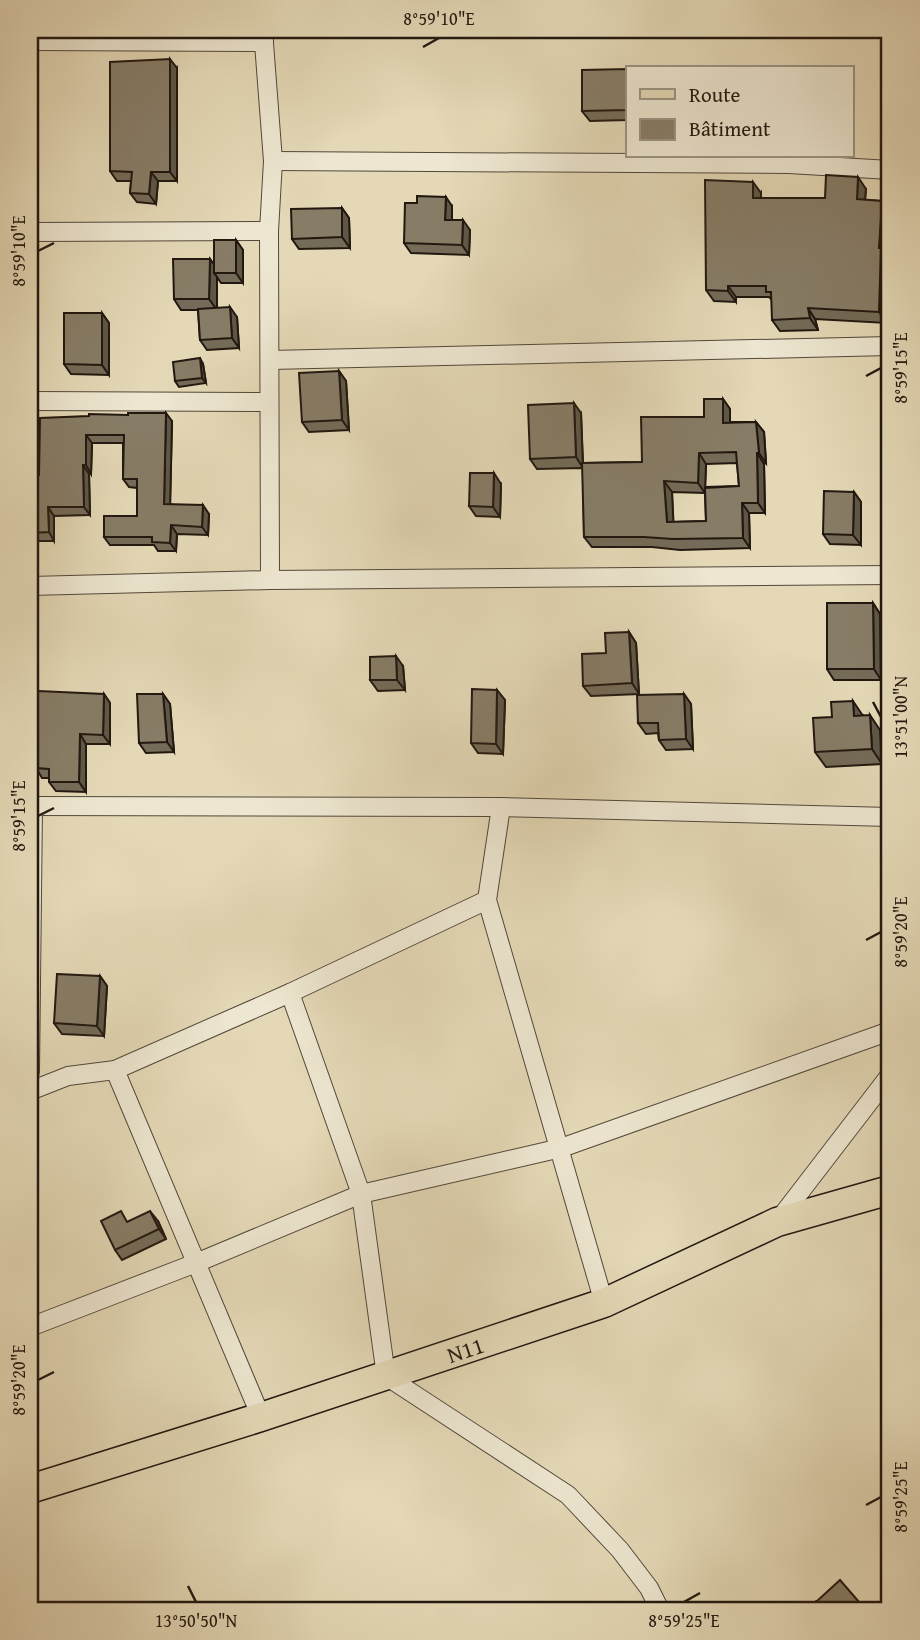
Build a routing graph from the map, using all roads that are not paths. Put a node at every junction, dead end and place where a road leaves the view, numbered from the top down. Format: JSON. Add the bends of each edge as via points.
{"nodes":[{"id":1,"x":264,"y":36,"type":"edge"},
{"id":2,"x":30,"y":41,"type":"edge"},
{"id":3,"x":273,"y":161,"type":"junction"},
{"id":4,"x":890,"y":170,"type":"edge"},
{"id":5,"x":269,"y":231,"type":"junction"},
{"id":6,"x":30,"y":232,"type":"edge"},
{"id":7,"x":890,"y":346,"type":"edge"},
{"id":8,"x":270,"y":360,"type":"junction"},
{"id":9,"x":30,"y":401,"type":"edge"},
{"id":10,"x":270,"y":402,"type":"junction"},
{"id":11,"x":890,"y":575,"type":"edge"},
{"id":12,"x":270,"y":580,"type":"junction"},
{"id":13,"x":30,"y":586,"type":"edge"},
{"id":14,"x":32,"y":806,"type":"edge"},
{"id":15,"x":501,"y":807,"type":"junction"},
{"id":16,"x":890,"y":817,"type":"edge"},
{"id":17,"x":487,"y":900,"type":"junction"},
{"id":18,"x":290,"y":993,"type":"junction"},
{"id":19,"x":890,"y":1031,"type":"edge"},
{"id":20,"x":115,"y":1070,"type":"junction"},
{"id":21,"x":30,"y":1072,"type":"edge"},
{"id":22,"x":890,"y":1075,"type":"edge"},
{"id":23,"x":30,"y":1091,"type":"edge"},
{"id":24,"x":561,"y":1148,"type":"junction"},
{"id":25,"x":890,"y":1190,"type":"edge"},
{"id":26,"x":361,"y":1194,"type":"junction"},
{"id":27,"x":777,"y":1223,"type":"junction"},
{"id":28,"x":196,"y":1263,"type":"junction"},
{"id":29,"x":604,"y":1303,"type":"junction"},
{"id":30,"x":30,"y":1327,"type":"edge"},
{"id":31,"x":386,"y":1376,"type":"junction"},
{"id":32,"x":261,"y":1417,"type":"junction"},
{"id":33,"x":30,"y":1489,"type":"edge"},
{"id":34,"x":660,"y":1610,"type":"edge"}],
"edges":[{"from":1,"to":2,"type":"street"},
{"from":1,"to":3,"type":"street"},
{"from":3,"to":4,"type":"street","via":[[789,164]]},
{"from":3,"to":5,"type":"street"},
{"from":5,"to":6,"type":"street"},
{"from":5,"to":8,"type":"street"},
{"from":7,"to":8,"type":"street"},
{"from":8,"to":10,"type":"street"},
{"from":9,"to":10,"type":"street"},
{"from":10,"to":12,"type":"street"},
{"from":11,"to":12,"type":"street"},
{"from":12,"to":13,"type":"street"},
{"from":14,"to":15,"type":"street"},
{"from":14,"to":21,"type":"street"},
{"from":15,"to":16,"type":"street"},
{"from":15,"to":17,"type":"street"},
{"from":17,"to":18,"type":"street"},
{"from":17,"to":24,"type":"street"},
{"from":18,"to":20,"type":"street"},
{"from":18,"to":26,"type":"street"},
{"from":19,"to":24,"type":"street"},
{"from":20,"to":23,"type":"street","via":[[68,1076]]},
{"from":20,"to":28,"type":"street"},
{"from":22,"to":27,"type":"street"},
{"from":24,"to":26,"type":"street"},
{"from":24,"to":29,"type":"street"},
{"from":25,"to":27,"type":"main road","name":"N11"},
{"from":26,"to":28,"type":"street"},
{"from":26,"to":31,"type":"street"},
{"from":27,"to":29,"type":"main road","name":"N11"},
{"from":28,"to":30,"type":"street"},
{"from":28,"to":32,"type":"street"},
{"from":29,"to":31,"type":"main road","name":"N11"},
{"from":31,"to":32,"type":"main road","name":"N11"},
{"from":31,"to":34,"type":"street","via":[[568,1495],[620,1550]]},
{"from":32,"to":33,"type":"main road","name":"N11"}]}
